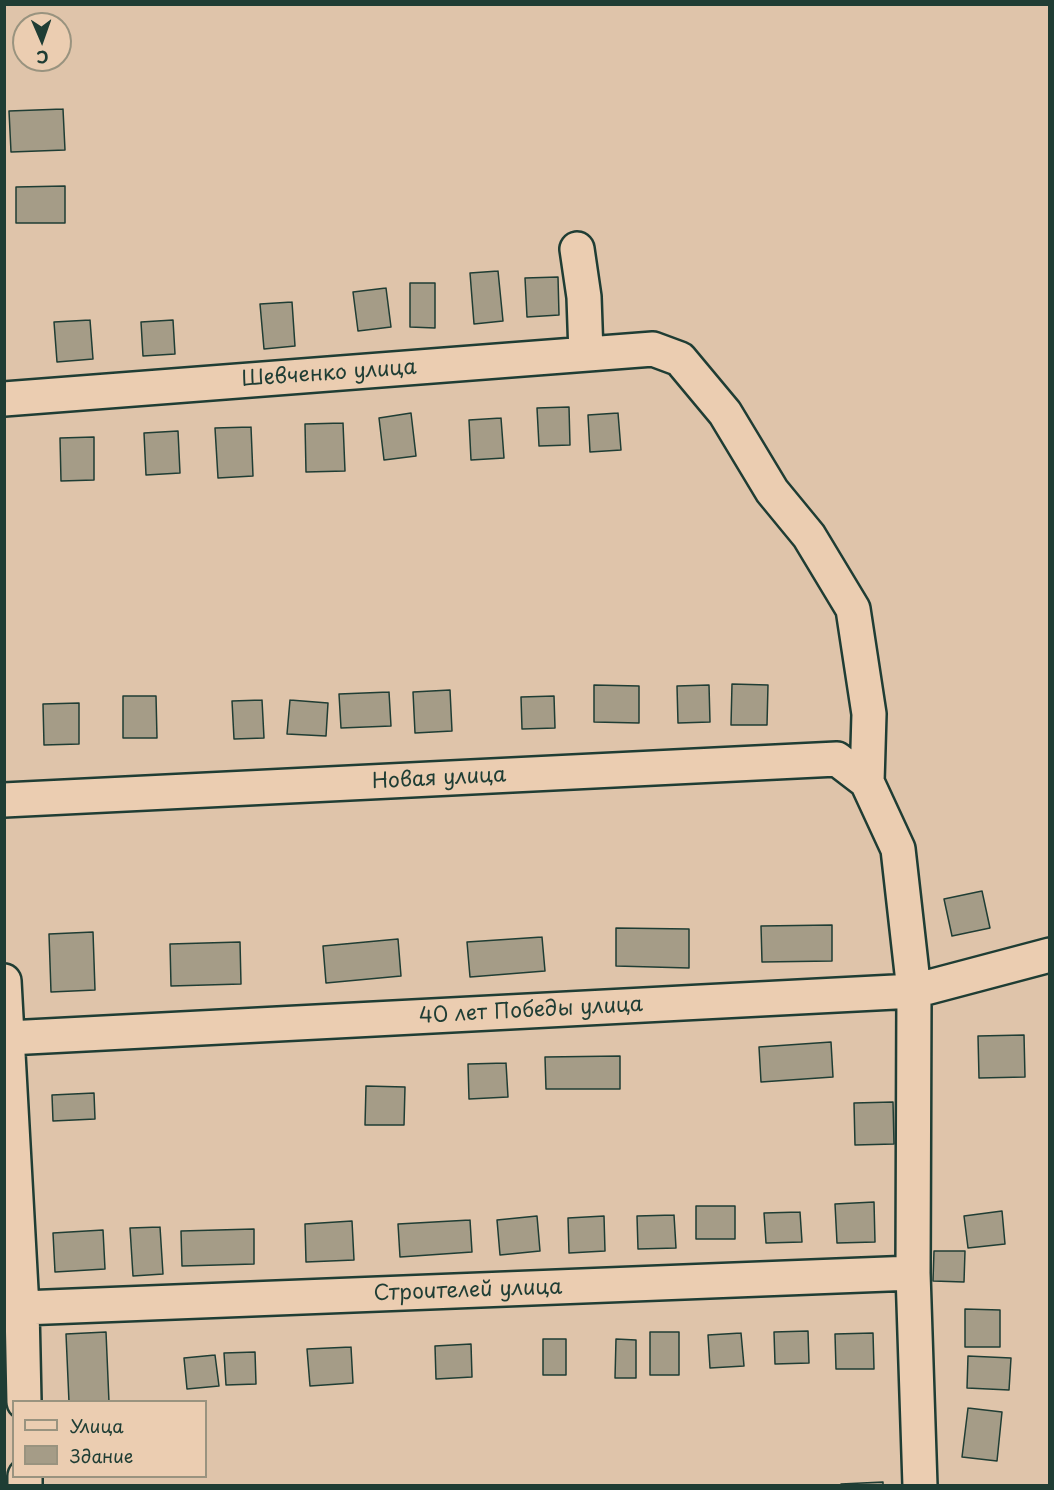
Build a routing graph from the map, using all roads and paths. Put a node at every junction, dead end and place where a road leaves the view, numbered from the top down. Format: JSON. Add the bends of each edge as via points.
{"nodes":[{"id":1,"x":577,"y":249,"type":"dead end"},
{"id":2,"x":586,"y":354,"type":"junction"},
{"id":3,"x":4,"y":399,"type":"edge"},
{"id":4,"x":867,"y":782,"type":"junction"},
{"id":5,"x":4,"y":800,"type":"edge"},
{"id":6,"x":1050,"y":955,"type":"edge"},
{"id":7,"x":4,"y":981,"type":"edge"},
{"id":8,"x":914,"y":991,"type":"junction"},
{"id":9,"x":8,"y":1038,"type":"junction"},
{"id":10,"x":913,"y":1273,"type":"junction"},
{"id":11,"x":22,"y":1308,"type":"junction"},
{"id":12,"x":24,"y":1400,"type":"edge"},
{"id":13,"x":920,"y":1485,"type":"edge"}],
"edges":[{"from":1,"to":2,"type":"street"},
{"from":2,"to":3,"type":"street","name":"Шевченко улица"},
{"from":2,"to":4,"type":"street","name":"Шевченко улица","via":[[653,349],[680,359],[724,413],[772,490],[810,536],[853,609],[869,714]]},
{"from":4,"to":5,"type":"street","name":"Новая улица","via":[[837,759]]},
{"from":4,"to":8,"type":"street","via":[[898,849]]},
{"from":6,"to":8,"type":"street","name":"40 лет Победы улица"},
{"from":7,"to":9,"type":"street"},
{"from":8,"to":9,"type":"street","name":"40 лет Победы улица"},
{"from":8,"to":10,"type":"street"},
{"from":9,"to":11,"type":"street"},
{"from":10,"to":11,"type":"street","name":"Строителей улица"},
{"from":10,"to":13,"type":"street"},
{"from":11,"to":12,"type":"street"}]}
